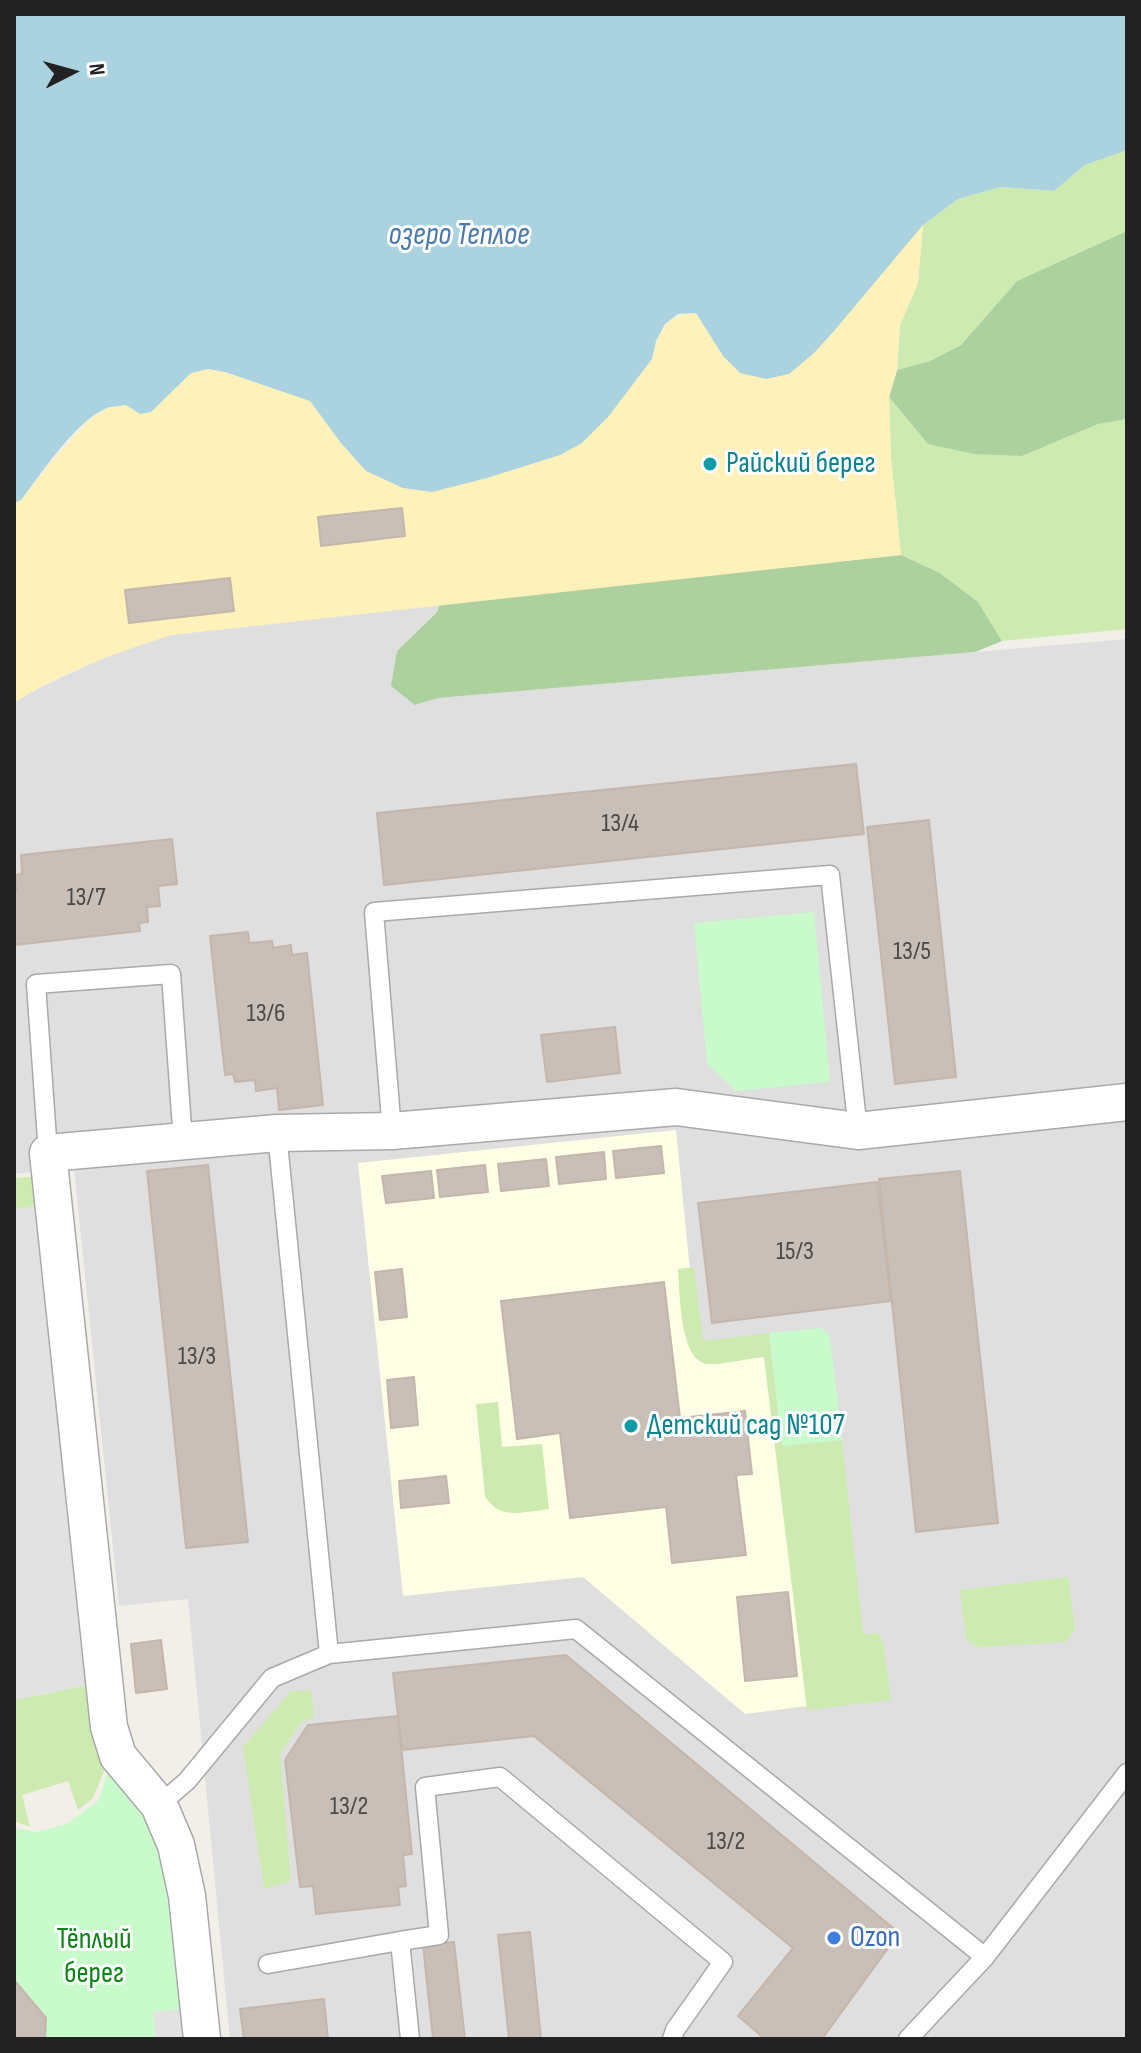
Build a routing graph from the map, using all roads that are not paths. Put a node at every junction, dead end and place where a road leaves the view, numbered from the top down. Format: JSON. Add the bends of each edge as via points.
{"nodes":[{"id":1,"x":1127,"y":1102,"type":"edge"},
{"id":2,"x":392,"y":1131,"type":"junction"},
{"id":3,"x":858,"y":1131,"type":"junction"},
{"id":4,"x":277,"y":1133,"type":"junction"},
{"id":5,"x":183,"y":1142,"type":"junction"},
{"id":6,"x":48,"y":1153,"type":"junction"},
{"id":7,"x":329,"y":1654,"type":"junction"},
{"id":8,"x":1127,"y":1773,"type":"edge"},
{"id":9,"x":159,"y":1805,"type":"junction"},
{"id":10,"x":400,"y":1941,"type":"junction"},
{"id":11,"x":985,"y":1957,"type":"junction"},
{"id":12,"x":268,"y":1964,"type":"dead end"},
{"id":13,"x":202,"y":2039,"type":"edge"},
{"id":14,"x":410,"y":2039,"type":"edge"},
{"id":15,"x":672,"y":2039,"type":"edge"},
{"id":16,"x":908,"y":2039,"type":"edge"}],
"edges":[{"from":1,"to":3,"type":"street"},
{"from":2,"to":3,"type":"street","via":[[676,1107]]},
{"from":2,"to":3,"type":"lane","via":[[374,912],[830,875]]},
{"from":2,"to":4,"type":"street"},
{"from":4,"to":5,"type":"street"},
{"from":4,"to":7,"type":"lane"},
{"from":5,"to":6,"type":"street"},
{"from":5,"to":6,"type":"lane","via":[[171,974],[36,984]]},
{"from":6,"to":9,"type":"street","via":[[109,1727],[118,1756]]},
{"from":7,"to":9,"type":"lane","via":[[272,1678],[187,1781]]},
{"from":7,"to":11,"type":"lane","via":[[576,1629]]},
{"from":8,"to":11,"type":"lane"},
{"from":9,"to":13,"type":"street","via":[[176,1845],[187,1896]]},
{"from":10,"to":12,"type":"lane"},
{"from":10,"to":14,"type":"lane"},
{"from":10,"to":15,"type":"lane","via":[[439,1935],[425,1787],[500,1777],[723,1962]]},
{"from":11,"to":16,"type":"lane"}]}
